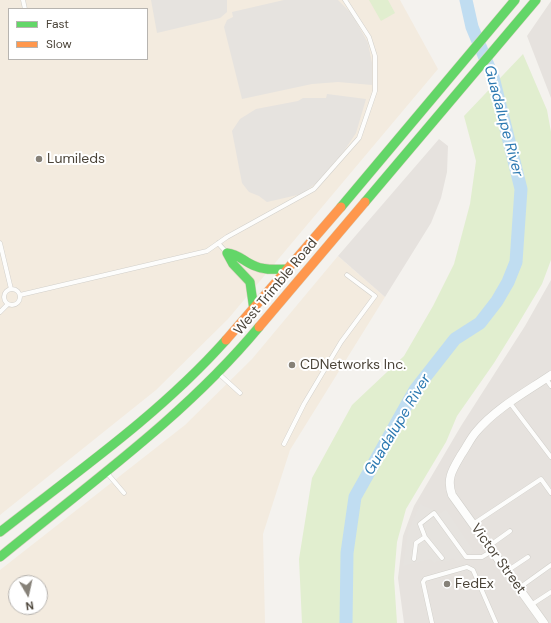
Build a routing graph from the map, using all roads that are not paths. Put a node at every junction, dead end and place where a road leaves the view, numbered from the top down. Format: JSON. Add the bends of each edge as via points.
{"nodes":[{"id":1,"x":345,"y":0,"type":"edge"},
{"id":2,"x":515,"y":0,"type":"edge"},
{"id":3,"x":536,"y":0,"type":"edge"},
{"id":4,"x":0,"y":243,"type":"edge"},
{"id":5,"x":218,"y":243,"type":"junction"},
{"id":6,"x":227,"y":253,"type":"junction"},
{"id":7,"x":247,"y":261,"type":"junction"},
{"id":8,"x":290,"y":269,"type":"junction"},
{"id":9,"x":239,"y":271,"type":"junction"},
{"id":10,"x":347,"y":275,"type":"dead end"},
{"id":11,"x":11,"y":289,"type":"junction"},
{"id":12,"x":5,"y":295,"type":"junction"},
{"id":13,"x":20,"y":295,"type":"junction"},
{"id":14,"x":0,"y":299,"type":"edge"},
{"id":15,"x":8,"y":304,"type":"junction"},
{"id":16,"x":254,"y":310,"type":"junction"},
{"id":17,"x":0,"y":312,"type":"edge"},
{"id":18,"x":218,"y":374,"type":"junction"},
{"id":19,"x":548,"y":377,"type":"edge"},
{"id":20,"x":551,"y":386,"type":"edge"},
{"id":21,"x":240,"y":392,"type":"dead end"},
{"id":22,"x":510,"y":403,"type":"junction"},
{"id":23,"x":284,"y":444,"type":"dead end"},
{"id":24,"x":551,"y":457,"type":"edge"},
{"id":25,"x":105,"y":471,"type":"junction"},
{"id":26,"x":124,"y":493,"type":"dead end"},
{"id":27,"x":551,"y":493,"type":"edge"},
{"id":28,"x":473,"y":524,"type":"junction"},
{"id":29,"x":0,"y":531,"type":"edge"},
{"id":30,"x":510,"y":531,"type":"dead end"},
{"id":31,"x":425,"y":537,"type":"junction"},
{"id":32,"x":491,"y":549,"type":"junction"},
{"id":33,"x":0,"y":557,"type":"edge"},
{"id":34,"x":528,"y":557,"type":"dead end"},
{"id":35,"x":442,"y":558,"type":"dead end"},
{"id":36,"x":414,"y":559,"type":"dead end"},
{"id":37,"x":551,"y":565,"type":"edge"},
{"id":38,"x":507,"y":571,"type":"junction"},
{"id":39,"x":519,"y":588,"type":"junction"},
{"id":40,"x":550,"y":592,"type":"edge"},
{"id":41,"x":531,"y":605,"type":"junction"},
{"id":42,"x":432,"y":623,"type":"edge"},
{"id":43,"x":496,"y":623,"type":"edge"},
{"id":44,"x":544,"y":623,"type":"edge"}],
"edges":[{"from":1,"to":5,"type":"lane","via":[[370,37],[375,56],[375,91],[359,138],[314,189]]},
{"from":2,"to":8,"type":"main road","name":"West Trimble Road"},
{"from":3,"to":18,"type":"main road","name":"West Trimble Road","via":[[264,323]]},
{"from":4,"to":11,"type":"lane"},
{"from":5,"to":6,"type":"lane"},
{"from":5,"to":13,"type":"lane","via":[[207,251]]},
{"from":6,"to":7,"type":"main road","via":[[237,253]]},
{"from":6,"to":9,"type":"main road","via":[[229,261]]},
{"from":7,"to":8,"type":"main road","via":[[252,266],[268,269]]},
{"from":7,"to":9,"type":"main road"},
{"from":8,"to":16,"type":"main road","name":"West Trimble Road"},
{"from":9,"to":16,"type":"main road","via":[[249,280]]},
{"from":10,"to":23,"type":"lane","via":[[375,296],[341,342],[304,404]]},
{"from":11,"to":12,"type":"lane"},
{"from":11,"to":13,"type":"lane"},
{"from":12,"to":14,"type":"lane"},
{"from":12,"to":15,"type":"lane"},
{"from":13,"to":15,"type":"lane","via":[[19,303]]},
{"from":15,"to":17,"type":"lane"},
{"from":16,"to":29,"type":"main road","name":"West Trimble Road","via":[[175,393]]},
{"from":18,"to":21,"type":"lane"},
{"from":18,"to":25,"type":"main road","name":"West Trimble Road","via":[[184,406]]},
{"from":19,"to":20,"type":"lane"},
{"from":19,"to":22,"type":"street"},
{"from":22,"to":24,"type":"lane"},
{"from":22,"to":28,"type":"street","name":"Victor Street","via":[[475,432],[449,477],[452,495]]},
{"from":25,"to":26,"type":"lane"},
{"from":25,"to":33,"type":"main road","name":"West Trimble Road"},
{"from":27,"to":28,"type":"lane","via":[[541,479]]},
{"from":28,"to":32,"type":"street","name":"Victor Street"},
{"from":30,"to":32,"type":"lane"},
{"from":31,"to":32,"type":"lane","via":[[420,524],[434,513],[466,557],[482,557]]},
{"from":31,"to":35,"type":"lane"},
{"from":31,"to":36,"type":"lane","via":[[416,543]]},
{"from":32,"to":38,"type":"street","name":"Victor Street"},
{"from":34,"to":38,"type":"lane"},
{"from":37,"to":39,"type":"lane"},
{"from":38,"to":39,"type":"street","name":"Victor Street"},
{"from":39,"to":41,"type":"street","name":"Victor Street"},
{"from":40,"to":41,"type":"lane"},
{"from":41,"to":44,"type":"street","name":"Victor Street"},
{"from":42,"to":43,"type":"lane","via":[[422,582],[466,567],[472,570]]}]}
